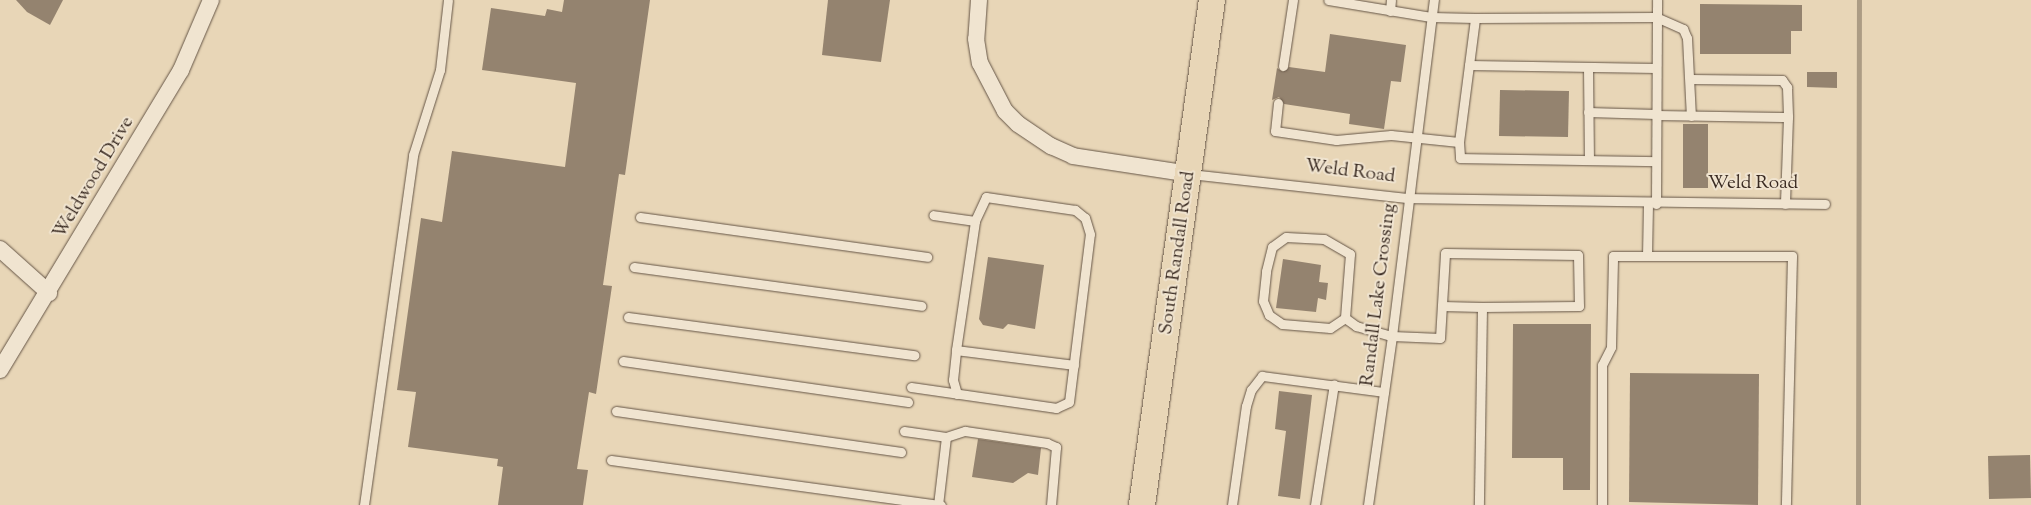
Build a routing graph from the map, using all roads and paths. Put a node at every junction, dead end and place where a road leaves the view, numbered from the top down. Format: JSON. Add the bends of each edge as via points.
{"nodes":[{"id":1,"x":211,"y":0,"type":"edge"},
{"id":2,"x":448,"y":0,"type":"edge"},
{"id":3,"x":979,"y":0,"type":"edge"},
{"id":4,"x":1212,"y":0,"type":"edge"},
{"id":5,"x":1293,"y":0,"type":"edge"},
{"id":6,"x":1328,"y":0,"type":"edge"},
{"id":7,"x":1392,"y":0,"type":"edge"},
{"id":8,"x":1434,"y":0,"type":"edge"},
{"id":9,"x":1656,"y":0,"type":"edge"},
{"id":10,"x":1390,"y":11,"type":"junction"},
{"id":11,"x":1431,"y":17,"type":"junction"},
{"id":12,"x":1475,"y":18,"type":"junction"},
{"id":13,"x":1656,"y":18,"type":"junction"},
{"id":14,"x":1469,"y":65,"type":"junction"},
{"id":15,"x":1283,"y":66,"type":"dead end"},
{"id":16,"x":1588,"y":67,"type":"junction"},
{"id":17,"x":1656,"y":68,"type":"junction"},
{"id":18,"x":1690,"y":79,"type":"junction"},
{"id":19,"x":1278,"y":103,"type":"dead end"},
{"id":20,"x":1588,"y":112,"type":"junction"},
{"id":21,"x":1656,"y":114,"type":"junction"},
{"id":22,"x":1691,"y":116,"type":"junction"},
{"id":23,"x":1788,"y":117,"type":"junction"},
{"id":24,"x":1415,"y":139,"type":"junction"},
{"id":25,"x":1459,"y":142,"type":"junction"},
{"id":26,"x":1588,"y":160,"type":"junction"},
{"id":27,"x":1656,"y":161,"type":"junction"},
{"id":28,"x":1190,"y":174,"type":"junction"},
{"id":29,"x":1407,"y":198,"type":"junction"},
{"id":30,"x":1652,"y":204,"type":"junction"},
{"id":31,"x":1785,"y":204,"type":"junction"},
{"id":32,"x":1825,"y":204,"type":"dead end"},
{"id":33,"x":932,"y":215,"type":"dead end"},
{"id":34,"x":640,"y":217,"type":"dead end"},
{"id":35,"x":975,"y":221,"type":"junction"},
{"id":36,"x":0,"y":249,"type":"edge"},
{"id":37,"x":1647,"y":256,"type":"junction"},
{"id":38,"x":927,"y":257,"type":"dead end"},
{"id":39,"x":634,"y":267,"type":"dead end"},
{"id":40,"x":49,"y":293,"type":"junction"},
{"id":41,"x":920,"y":306,"type":"dead end"},
{"id":42,"x":1442,"y":306,"type":"junction"},
{"id":43,"x":1482,"y":307,"type":"junction"},
{"id":44,"x":628,"y":317,"type":"dead end"},
{"id":45,"x":1345,"y":318,"type":"junction"},
{"id":46,"x":1392,"y":336,"type":"junction"},
{"id":47,"x":956,"y":350,"type":"junction"},
{"id":48,"x":914,"y":355,"type":"dead end"},
{"id":49,"x":623,"y":361,"type":"dead end"},
{"id":50,"x":1074,"y":365,"type":"junction"},
{"id":51,"x":0,"y":370,"type":"edge"},
{"id":52,"x":1334,"y":384,"type":"junction"},
{"id":53,"x":911,"y":387,"type":"dead end"},
{"id":54,"x":1384,"y":392,"type":"junction"},
{"id":55,"x":957,"y":394,"type":"junction"},
{"id":56,"x":908,"y":402,"type":"dead end"},
{"id":57,"x":616,"y":411,"type":"dead end"},
{"id":58,"x":904,"y":431,"type":"dead end"},
{"id":59,"x":946,"y":438,"type":"junction"},
{"id":60,"x":901,"y":452,"type":"dead end"},
{"id":61,"x":611,"y":460,"type":"dead end"},
{"id":62,"x":938,"y":504,"type":"edge"},
{"id":63,"x":364,"y":505,"type":"edge"},
{"id":64,"x":941,"y":505,"type":"edge"},
{"id":65,"x":1051,"y":505,"type":"edge"},
{"id":66,"x":1142,"y":505,"type":"edge"},
{"id":67,"x":1232,"y":505,"type":"edge"},
{"id":68,"x":1317,"y":505,"type":"edge"},
{"id":69,"x":1368,"y":505,"type":"edge"},
{"id":70,"x":1480,"y":505,"type":"edge"},
{"id":71,"x":1602,"y":505,"type":"edge"},
{"id":72,"x":1786,"y":505,"type":"edge"}],
"edges":[{"from":1,"to":40,"type":"street","name":"Weldwood Drive","via":[[182,70]]},
{"from":2,"to":63,"type":"lane","via":[[440,70],[413,155]]},
{"from":3,"to":28,"type":"street","name":"Weld Road","via":[[976,39],[980,63],[1005,111],[1018,124],[1073,156]]},
{"from":4,"to":28,"type":"main road","name":"South Randall Road"},
{"from":5,"to":15,"type":"lane"},
{"from":6,"to":10,"type":"lane"},
{"from":7,"to":10,"type":"lane"},
{"from":8,"to":11,"type":"lane","name":"Randall Lake Crossing"},
{"from":9,"to":13,"type":"lane"},
{"from":10,"to":11,"type":"lane"},
{"from":11,"to":12,"type":"lane"},
{"from":11,"to":24,"type":"lane","name":"Randall Lake Crossing"},
{"from":12,"to":13,"type":"lane"},
{"from":12,"to":14,"type":"lane"},
{"from":13,"to":17,"type":"lane"},
{"from":13,"to":18,"type":"lane","via":[[1685,32]]},
{"from":14,"to":16,"type":"lane"},
{"from":14,"to":25,"type":"lane"},
{"from":16,"to":17,"type":"lane"},
{"from":16,"to":20,"type":"lane"},
{"from":17,"to":21,"type":"lane"},
{"from":18,"to":22,"type":"lane"},
{"from":18,"to":23,"type":"lane","via":[[1782,80],[1787,87]]},
{"from":19,"to":24,"type":"lane","via":[[1274,131],[1336,140],[1391,135]]},
{"from":20,"to":21,"type":"lane"},
{"from":20,"to":26,"type":"lane"},
{"from":21,"to":22,"type":"lane"},
{"from":21,"to":27,"type":"lane"},
{"from":22,"to":23,"type":"lane"},
{"from":23,"to":31,"type":"lane"},
{"from":24,"to":25,"type":"lane"},
{"from":24,"to":29,"type":"lane","name":"Randall Lake Crossing"},
{"from":25,"to":26,"type":"lane","via":[[1460,158]]},
{"from":26,"to":27,"type":"lane"},
{"from":27,"to":30,"type":"lane"},
{"from":28,"to":29,"type":"lane","name":"Weld Road"},
{"from":28,"to":66,"type":"main road","name":"South Randall Road"},
{"from":29,"to":30,"type":"lane","name":"Weld Road"},
{"from":29,"to":46,"type":"lane","name":"Randall Lake Crossing"},
{"from":30,"to":31,"type":"lane","name":"Weld Road"},
{"from":30,"to":37,"type":"lane"},
{"from":31,"to":32,"type":"lane","name":"Weld Road"},
{"from":33,"to":35,"type":"lane"},
{"from":34,"to":38,"type":"lane"},
{"from":35,"to":47,"type":"lane"},
{"from":35,"to":50,"type":"lane","via":[[986,197],[1075,210],[1085,218],[1090,234]]},
{"from":36,"to":40,"type":"street"},
{"from":37,"to":71,"type":"lane","via":[[1613,256],[1611,347],[1602,365]]},
{"from":37,"to":72,"type":"lane","via":[[1792,256]]},
{"from":39,"to":41,"type":"lane"},
{"from":40,"to":51,"type":"street","name":"Weldwood Drive"},
{"from":42,"to":43,"type":"lane"},
{"from":42,"to":43,"type":"lane","via":[[1445,253],[1578,255],[1579,306]]},
{"from":42,"to":46,"type":"lane","via":[[1440,338]]},
{"from":43,"to":70,"type":"lane"},
{"from":44,"to":48,"type":"lane"},
{"from":45,"to":45,"type":"lane","via":[[1330,328],[1282,324],[1269,315],[1263,301],[1272,247],[1286,237],[1324,239],[1350,254]]},
{"from":45,"to":46,"type":"lane","via":[[1356,326]]},
{"from":46,"to":54,"type":"lane","name":"Randall Lake Crossing"},
{"from":47,"to":50,"type":"lane"},
{"from":47,"to":55,"type":"lane","via":[[953,380]]},
{"from":49,"to":56,"type":"lane"},
{"from":50,"to":55,"type":"lane","via":[[1069,402],[1056,408]]},
{"from":52,"to":54,"type":"lane"},
{"from":52,"to":67,"type":"lane","via":[[1272,375],[1262,376],[1256,382],[1246,406]]},
{"from":52,"to":68,"type":"lane"},
{"from":53,"to":55,"type":"lane"},
{"from":54,"to":69,"type":"lane","name":"Randall Lake Crossing"},
{"from":57,"to":60,"type":"lane"},
{"from":58,"to":59,"type":"lane"},
{"from":59,"to":62,"type":"lane"},
{"from":59,"to":65,"type":"lane","via":[[965,431],[1056,447]]},
{"from":61,"to":62,"type":"lane"},
{"from":62,"to":64,"type":"lane"}]}
